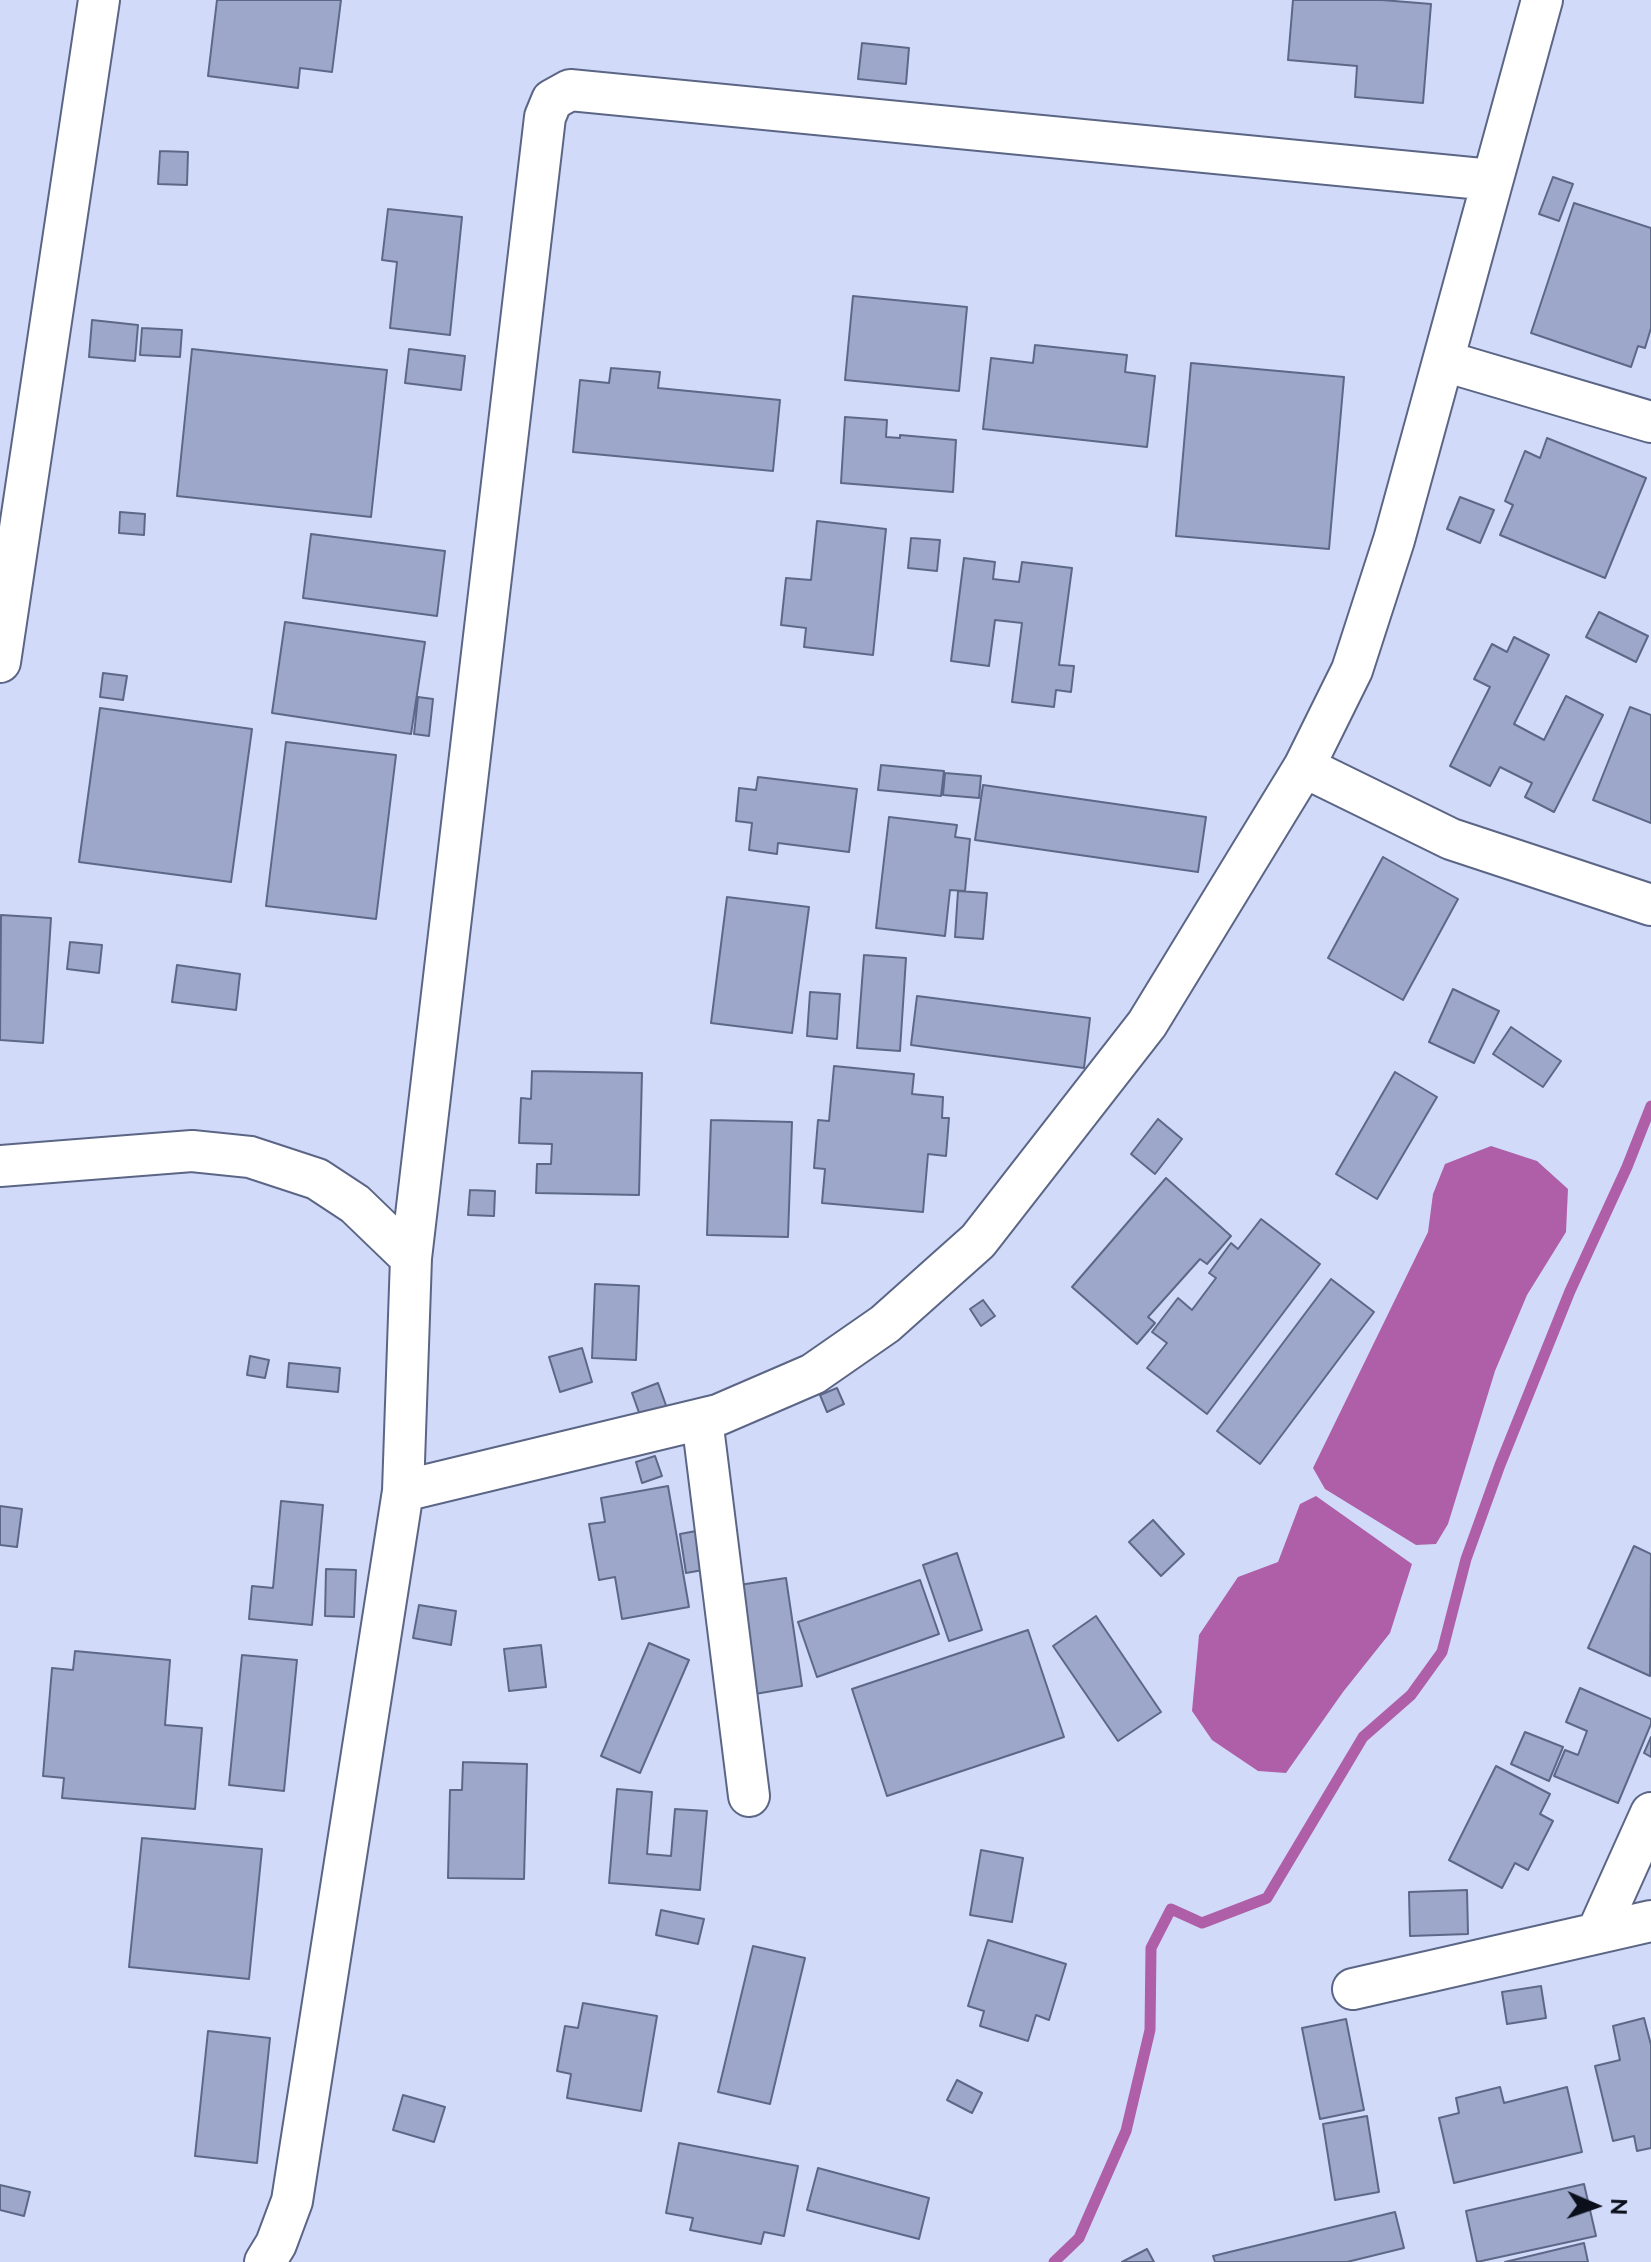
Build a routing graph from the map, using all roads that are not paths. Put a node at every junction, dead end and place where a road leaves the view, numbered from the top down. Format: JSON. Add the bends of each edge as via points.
{"nodes":[{"id":1,"x":99,"y":0,"type":"edge"},
{"id":2,"x":1542,"y":0,"type":"edge"},
{"id":3,"x":1492,"y":180,"type":"junction"},
{"id":4,"x":1444,"y":361,"type":"junction"},
{"id":5,"x":1651,"y":422,"type":"edge"},
{"id":6,"x":0,"y":662,"type":"edge"},
{"id":7,"x":1304,"y":767,"type":"junction"},
{"id":8,"x":1651,"y":905,"type":"edge"},
{"id":9,"x":0,"y":1166,"type":"edge"},
{"id":10,"x":411,"y":1258,"type":"junction"},
{"id":11,"x":702,"y":1419,"type":"junction"},
{"id":12,"x":403,"y":1491,"type":"junction"},
{"id":13,"x":749,"y":1796,"type":"dead end"},
{"id":14,"x":1651,"y":1813,"type":"edge"},
{"id":15,"x":1651,"y":1921,"type":"edge"},
{"id":16,"x":1597,"y":1933,"type":"junction"},
{"id":17,"x":1353,"y":1989,"type":"dead end"},
{"id":18,"x":265,"y":2262,"type":"edge"}],
"edges":[{"from":1,"to":6,"type":"street"},
{"from":2,"to":3,"type":"street"},
{"from":3,"to":4,"type":"street"},
{"from":3,"to":10,"type":"street","via":[[570,90],[552,100],[545,117]]},
{"from":4,"to":5,"type":"street"},
{"from":4,"to":7,"type":"street","via":[[1352,670]]},
{"from":7,"to":8,"type":"street","via":[[1451,839]]},
{"from":7,"to":11,"type":"street","via":[[1147,1024],[978,1241],[885,1324],[813,1374]]},
{"from":9,"to":10,"type":"street","via":[[192,1151],[250,1157],[317,1179],[355,1204]]},
{"from":10,"to":12,"type":"street"},
{"from":11,"to":12,"type":"street"},
{"from":11,"to":13,"type":"street"},
{"from":12,"to":18,"type":"street","via":[[292,2201]]},
{"from":14,"to":16,"type":"street"},
{"from":15,"to":16,"type":"street"},
{"from":16,"to":17,"type":"street"}]}
